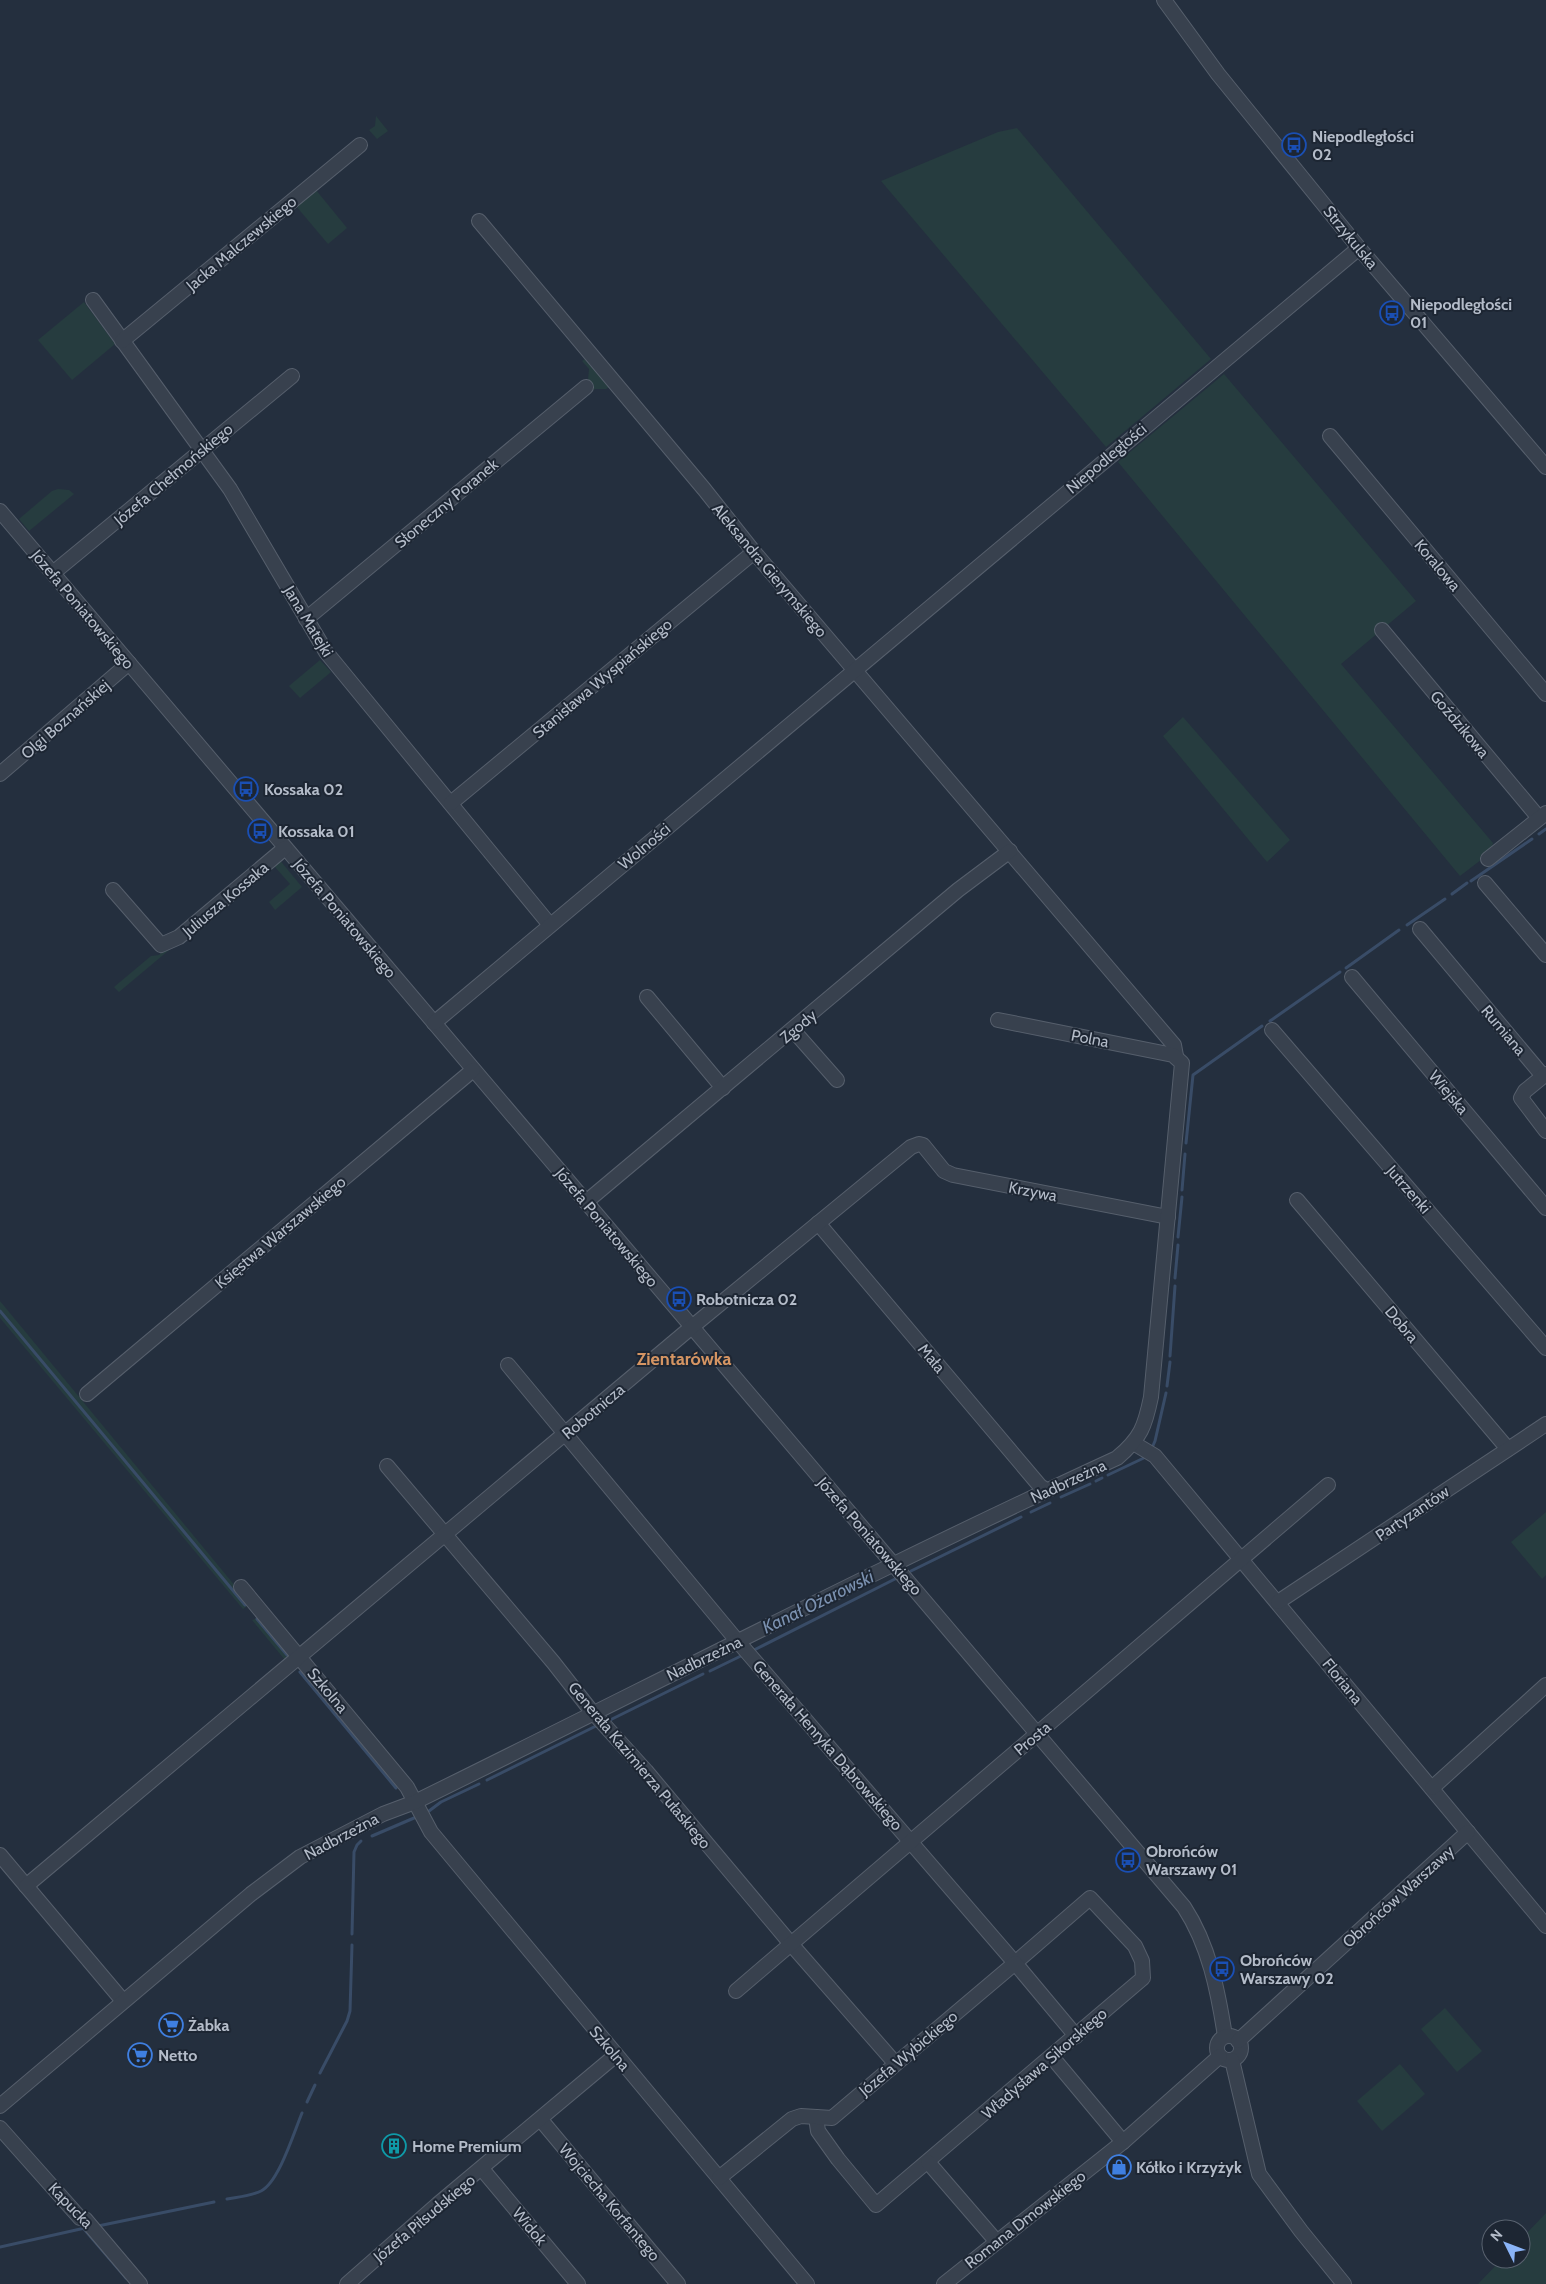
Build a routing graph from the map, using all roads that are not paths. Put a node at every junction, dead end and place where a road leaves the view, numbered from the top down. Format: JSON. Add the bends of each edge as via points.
{"nodes":[{"id":1,"x":1164,"y":0,"type":"edge"},
{"id":2,"x":360,"y":145,"type":"dead end"},
{"id":3,"x":479,"y":221,"type":"dead end"},
{"id":4,"x":1359,"y":248,"type":"junction"},
{"id":5,"x":92,"y":300,"type":"dead end"},
{"id":6,"x":122,"y":341,"type":"junction"},
{"id":7,"x":292,"y":376,"type":"dead end"},
{"id":8,"x":586,"y":388,"type":"dead end"},
{"id":9,"x":1330,"y":436,"type":"dead end"},
{"id":10,"x":202,"y":450,"type":"junction"},
{"id":11,"x":1546,"y":467,"type":"edge"},
{"id":12,"x":0,"y":511,"type":"edge"},
{"id":13,"x":754,"y":552,"type":"junction"},
{"id":14,"x":53,"y":573,"type":"junction"},
{"id":15,"x":306,"y":619,"type":"junction"},
{"id":16,"x":1382,"y":630,"type":"dead end"},
{"id":17,"x":129,"y":663,"type":"junction"},
{"id":18,"x":854,"y":669,"type":"junction"},
{"id":19,"x":1546,"y":694,"type":"edge"},
{"id":20,"x":0,"y":774,"type":"edge"},
{"id":21,"x":450,"y":803,"type":"junction"},
{"id":22,"x":1542,"y":816,"type":"edge"},
{"id":23,"x":285,"y":848,"type":"junction"},
{"id":24,"x":1010,"y":851,"type":"junction"},
{"id":25,"x":1488,"y":859,"type":"dead end"},
{"id":26,"x":1486,"y":883,"type":"dead end"},
{"id":27,"x":113,"y":890,"type":"dead end"},
{"id":28,"x":550,"y":925,"type":"junction"},
{"id":29,"x":1420,"y":929,"type":"dead end"},
{"id":30,"x":1546,"y":955,"type":"edge"},
{"id":31,"x":1352,"y":978,"type":"dead end"},
{"id":32,"x":647,"y":997,"type":"dead end"},
{"id":33,"x":998,"y":1020,"type":"dead end"},
{"id":34,"x":434,"y":1023,"type":"junction"},
{"id":35,"x":793,"y":1030,"type":"junction"},
{"id":36,"x":1272,"y":1030,"type":"dead end"},
{"id":37,"x":1178,"y":1058,"type":"junction"},
{"id":38,"x":473,"y":1070,"type":"junction"},
{"id":39,"x":1544,"y":1075,"type":"edge"},
{"id":40,"x":837,"y":1080,"type":"dead end"},
{"id":41,"x":723,"y":1088,"type":"junction"},
{"id":42,"x":1546,"y":1130,"type":"edge"},
{"id":43,"x":911,"y":1147,"type":"joint"},
{"id":44,"x":1297,"y":1200,"type":"dead end"},
{"id":45,"x":586,"y":1202,"type":"junction"},
{"id":46,"x":1546,"y":1208,"type":"edge"},
{"id":47,"x":1168,"y":1217,"type":"junction"},
{"id":48,"x":818,"y":1224,"type":"junction"},
{"id":49,"x":692,"y":1327,"type":"junction"},
{"id":50,"x":1546,"y":1348,"type":"edge"},
{"id":51,"x":508,"y":1365,"type":"dead end"},
{"id":52,"x":87,"y":1394,"type":"dead end"},
{"id":53,"x":1546,"y":1424,"type":"edge"},
{"id":54,"x":566,"y":1433,"type":"junction"},
{"id":55,"x":1508,"y":1449,"type":"junction"},
{"id":56,"x":1145,"y":1450,"type":"junction"},
{"id":57,"x":387,"y":1466,"type":"dead end"},
{"id":58,"x":1328,"y":1485,"type":"dead end"},
{"id":59,"x":1046,"y":1490,"type":"junction"},
{"id":60,"x":446,"y":1535,"type":"junction"},
{"id":61,"x":1242,"y":1559,"type":"junction"},
{"id":62,"x":894,"y":1563,"type":"junction"},
{"id":63,"x":241,"y":1587,"type":"dead end"},
{"id":64,"x":1278,"y":1602,"type":"junction"},
{"id":65,"x":738,"y":1641,"type":"junction"},
{"id":66,"x":299,"y":1656,"type":"junction"},
{"id":67,"x":1546,"y":1685,"type":"edge"},
{"id":68,"x":594,"y":1713,"type":"junction"},
{"id":69,"x":1037,"y":1734,"type":"junction"},
{"id":70,"x":1432,"y":1788,"type":"junction"},
{"id":71,"x":415,"y":1802,"type":"junction"},
{"id":72,"x":1468,"y":1832,"type":"junction"},
{"id":73,"x":910,"y":1842,"type":"junction"},
{"id":74,"x":0,"y":1855,"type":"edge"},
{"id":75,"x":26,"y":1886,"type":"junction"},
{"id":76,"x":1546,"y":1926,"type":"edge"},
{"id":77,"x":790,"y":1944,"type":"junction"},
{"id":78,"x":1014,"y":1963,"type":"junction"},
{"id":79,"x":736,"y":1991,"type":"dead end"},
{"id":80,"x":123,"y":2000,"type":"junction"},
{"id":81,"x":1076,"y":2036,"type":"junction"},
{"id":82,"x":1232,"y":2039,"type":"junction"},
{"id":83,"x":616,"y":2055,"type":"junction"},
{"id":84,"x":1052,"y":2057,"type":"junction"},
{"id":85,"x":1226,"y":2058,"type":"junction"},
{"id":86,"x":895,"y":2063,"type":"junction"},
{"id":87,"x":0,"y":2106,"type":"edge"},
{"id":88,"x":816,"y":2117,"type":"junction"},
{"id":89,"x":541,"y":2120,"type":"junction"},
{"id":90,"x":0,"y":2128,"type":"edge"},
{"id":91,"x":1123,"y":2142,"type":"junction"},
{"id":92,"x":928,"y":2162,"type":"junction"},
{"id":93,"x":482,"y":2169,"type":"junction"},
{"id":94,"x":719,"y":2178,"type":"junction"},
{"id":95,"x":997,"y":2242,"type":"junction"},
{"id":96,"x":140,"y":2284,"type":"edge"},
{"id":97,"x":347,"y":2284,"type":"edge"},
{"id":98,"x":578,"y":2284,"type":"edge"},
{"id":99,"x":678,"y":2284,"type":"edge"},
{"id":100,"x":807,"y":2284,"type":"edge"},
{"id":101,"x":944,"y":2284,"type":"edge"},
{"id":102,"x":1344,"y":2284,"type":"edge"}],
"edges":[{"from":1,"to":4,"type":"street","name":"Strzykulska","via":[[1218,74]]},
{"from":2,"to":6,"type":"street","name":"Jacka Malczewskiego"},
{"from":3,"to":13,"type":"street","name":"Aleksandra Gierymskiego"},
{"from":4,"to":11,"type":"street","name":"Strzykulska"},
{"from":4,"to":18,"type":"street","name":"Niepodległości"},
{"from":5,"to":6,"type":"street","name":"Jana Matejki"},
{"from":6,"to":10,"type":"street","name":"Jana Matejki"},
{"from":7,"to":10,"type":"street","name":"Józefa Chełmońskiego"},
{"from":8,"to":15,"type":"street","name":"Słoneczny Poranek"},
{"from":9,"to":19,"type":"street","name":"Koralowa"},
{"from":10,"to":14,"type":"street","name":"Józefa Chełmońskiego"},
{"from":10,"to":15,"type":"street","name":"Jana Matejki","via":[[230,489]]},
{"from":12,"to":14,"type":"street","name":"Józefa Poniatowskiego"},
{"from":13,"to":18,"type":"street","name":"Aleksandra Gierymskiego"},
{"from":13,"to":21,"type":"street","name":"Stanisława Wyspiańskiego"},
{"from":14,"to":17,"type":"street","name":"Józefa Poniatowskiego"},
{"from":15,"to":21,"type":"street","name":"Jana Matejki","via":[[334,663]]},
{"from":16,"to":22,"type":"street","name":"Goździkowa"},
{"from":17,"to":20,"type":"street","name":"Olgi Boznańskiej"},
{"from":17,"to":23,"type":"street","name":"Józefa Poniatowskiego"},
{"from":18,"to":24,"type":"street","name":"Aleksandra Gierymskiego"},
{"from":18,"to":28,"type":"street","name":"Wolności"},
{"from":21,"to":28,"type":"street","name":"Jana Matejki"},
{"from":22,"to":25,"type":"street"},
{"from":23,"to":27,"type":"street","name":"Juliusza Kossaka","via":[[179,937],[161,945]]},
{"from":23,"to":34,"type":"street","name":"Józefa Poniatowskiego"},
{"from":24,"to":35,"type":"street","name":"Zgody","via":[[958,890]]},
{"from":24,"to":37,"type":"street","name":"Aleksandra Gierymskiego","via":[[1174,1045]]},
{"from":26,"to":30,"type":"street"},
{"from":28,"to":34,"type":"street","name":"Wolności"},
{"from":29,"to":39,"type":"street","name":"Rumiana"},
{"from":31,"to":46,"type":"street","name":"Wiejska"},
{"from":32,"to":41,"type":"street"},
{"from":33,"to":37,"type":"street","name":"Polna"},
{"from":34,"to":38,"type":"street","name":"Józefa Poniatowskiego"},
{"from":35,"to":40,"type":"street"},
{"from":35,"to":41,"type":"street","name":"Zgody"},
{"from":36,"to":50,"type":"street","name":"Jutrzenki"},
{"from":37,"to":47,"type":"street","name":"Nadbrzeżna","via":[[1182,1063]]},
{"from":38,"to":45,"type":"street","name":"Józefa Poniatowskiego"},
{"from":38,"to":52,"type":"street","name":"Księstwa Warszawskiego"},
{"from":39,"to":42,"type":"street","name":"Rumiana","via":[[1521,1098]]},
{"from":41,"to":45,"type":"street","name":"Zgody"},
{"from":43,"to":47,"type":"street","name":"Krzywa","via":[[923,1146],[944,1171],[953,1175]]},
{"from":43,"to":48,"type":"street","name":"Robotnicza"},
{"from":44,"to":55,"type":"street","name":"Dobra"},
{"from":45,"to":49,"type":"street","name":"Józefa Poniatowskiego"},
{"from":47,"to":56,"type":"street","name":"Nadbrzeżna"},
{"from":48,"to":49,"type":"street","name":"Robotnicza"},
{"from":48,"to":59,"type":"street","name":"Mała"},
{"from":49,"to":54,"type":"street","name":"Robotnicza"},
{"from":49,"to":62,"type":"street","name":"Józefa Poniatowskiego"},
{"from":51,"to":54,"type":"street","name":"Generała Henryka Dąbrowskiego"},
{"from":53,"to":55,"type":"street","name":"Partyzantów"},
{"from":54,"to":60,"type":"street","name":"Robotnicza"},
{"from":54,"to":65,"type":"street","name":"Generała Henryka Dąbrowskiego"},
{"from":55,"to":64,"type":"street","name":"Partyzantów"},
{"from":56,"to":59,"type":"street","name":"Nadbrzeżna","via":[[1117,1458]]},
{"from":56,"to":61,"type":"street","name":"Floriana"},
{"from":57,"to":60,"type":"street","name":"Generała Kazimierza Pułaskiego"},
{"from":58,"to":61,"type":"street","name":"Prosta"},
{"from":59,"to":62,"type":"street","name":"Nadbrzeżna"},
{"from":60,"to":66,"type":"street","name":"Robotnicza"},
{"from":60,"to":68,"type":"street","name":"Generała Kazimierza Pułaskiego"},
{"from":61,"to":64,"type":"street","name":"Floriana"},
{"from":61,"to":69,"type":"street","name":"Prosta"},
{"from":62,"to":65,"type":"street","name":"Nadbrzeżna"},
{"from":62,"to":69,"type":"street","name":"Józefa Poniatowskiego"},
{"from":63,"to":66,"type":"street","name":"Szkolna"},
{"from":64,"to":70,"type":"street","name":"Floriana"},
{"from":65,"to":68,"type":"street","name":"Nadbrzeżna"},
{"from":65,"to":73,"type":"street","name":"Generała Henryka Dąbrowskiego"},
{"from":66,"to":71,"type":"street","name":"Szkolna"},
{"from":66,"to":75,"type":"street","name":"Robotnicza"},
{"from":67,"to":70,"type":"street"},
{"from":68,"to":71,"type":"street","name":"Nadbrzeżna"},
{"from":68,"to":77,"type":"street","name":"Generała Kazimierza Pułaskiego"},
{"from":69,"to":73,"type":"street","name":"Prosta"},
{"from":69,"to":82,"type":"street","name":"Józefa Poniatowskiego","via":[[1174,1895],[1193,1922],[1202,1937]]},
{"from":70,"to":72,"type":"street","name":"Floriana"},
{"from":71,"to":80,"type":"street","name":"Nadbrzeżna","via":[[383,1814],[300,1857]]},
{"from":71,"to":83,"type":"street","name":"Szkolna","via":[[431,1832]]},
{"from":72,"to":76,"type":"street","name":"Floriana"},
{"from":72,"to":82,"type":"street","name":"Obrońców Warszawy"},
{"from":73,"to":77,"type":"street","name":"Prosta"},
{"from":73,"to":78,"type":"street","name":"Generała Henryka Dąbrowskiego"},
{"from":74,"to":75,"type":"street"},
{"from":75,"to":80,"type":"street"},
{"from":77,"to":79,"type":"street","name":"Prosta"},
{"from":77,"to":86,"type":"street","name":"Generała Kazimierza Pułaskiego"},
{"from":78,"to":81,"type":"street"},
{"from":78,"to":81,"type":"street","name":"Władysława Sikorskiego","via":[[1090,1898],[1135,1946],[1142,1962],[1143,1978]]},
{"from":78,"to":86,"type":"street","name":"Józefa Wybickiego"},
{"from":80,"to":87,"type":"street","name":"Nadbrzeżna"},
{"from":81,"to":84,"type":"street","name":"Władysława Sikorskiego"},
{"from":82,"to":85,"type":"street","via":[[1240,2053]]},
{"from":82,"to":85,"type":"street","via":[[1217,2045]]},
{"from":83,"to":89,"type":"street","name":"Józefa Piłsudskiego"},
{"from":83,"to":94,"type":"street","name":"Szkolna"},
{"from":84,"to":91,"type":"street"},
{"from":84,"to":92,"type":"street","name":"Władysława Sikorskiego"},
{"from":85,"to":91,"type":"street","name":"Romana Dmowskiego"},
{"from":85,"to":102,"type":"street","via":[[1259,2174]]},
{"from":86,"to":88,"type":"street","name":"Józefa Wybickiego","via":[[832,2118]]},
{"from":88,"to":92,"type":"street","name":"Władysława Sikorskiego","via":[[818,2131],[876,2205]]},
{"from":88,"to":94,"type":"street","name":"Józefa Wybickiego","via":[[792,2119]]},
{"from":89,"to":93,"type":"street","name":"Józefa Piłsudskiego"},
{"from":89,"to":99,"type":"street","name":"Wojciecha Korfantego"},
{"from":90,"to":96,"type":"street","name":"Kapucka"},
{"from":91,"to":95,"type":"street","name":"Romana Dmowskiego"},
{"from":92,"to":95,"type":"street"},
{"from":93,"to":97,"type":"street","name":"Józefa Piłsudskiego"},
{"from":93,"to":98,"type":"street","name":"Widok"},
{"from":94,"to":100,"type":"street","name":"Szkolna"},
{"from":95,"to":101,"type":"street","name":"Romana Dmowskiego"}]}
